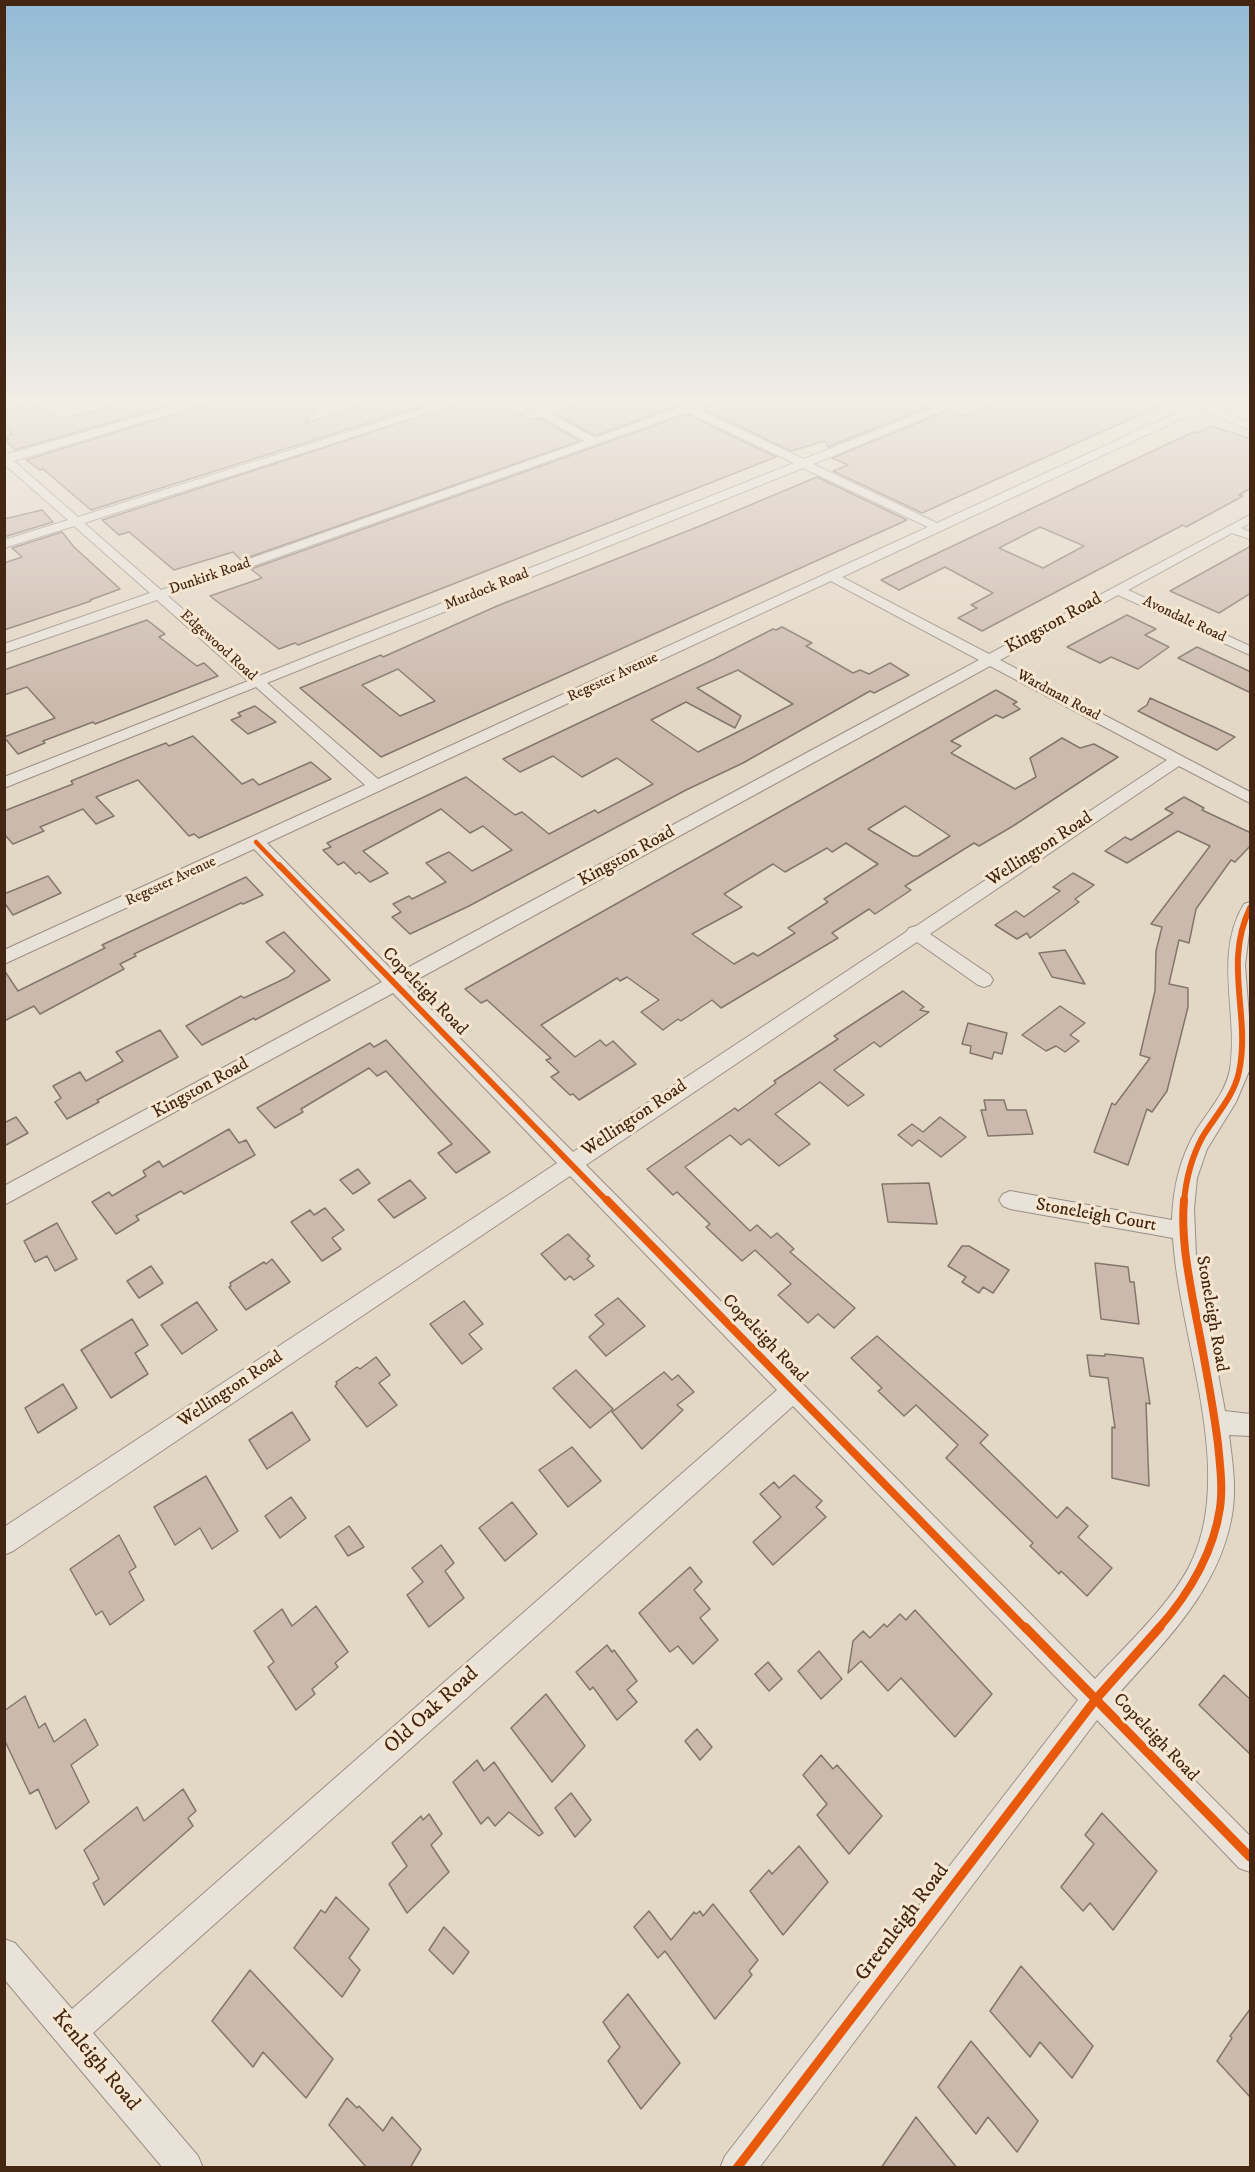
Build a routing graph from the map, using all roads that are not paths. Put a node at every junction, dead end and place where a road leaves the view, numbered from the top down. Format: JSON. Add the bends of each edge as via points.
{"nodes":[{"id":1,"x":51,"y":498,"type":"edge"},
{"id":2,"x":150,"y":498,"type":"edge"},
{"id":3,"x":434,"y":498,"type":"edge"},
{"id":4,"x":718,"y":498,"type":"edge"},
{"id":5,"x":877,"y":498,"type":"edge"},
{"id":6,"x":1003,"y":498,"type":"edge"},
{"id":7,"x":1251,"y":518,"type":"edge"},
{"id":8,"x":77,"y":521,"type":"junction"},
{"id":9,"x":939,"y":528,"type":"junction"},
{"id":10,"x":1231,"y":528,"type":"junction"},
{"id":11,"x":1251,"y":536,"type":"edge"},
{"id":12,"x":4,"y":544,"type":"edge"},
{"id":13,"x":833,"y":577,"type":"junction"},
{"id":14,"x":1118,"y":590,"type":"junction"},
{"id":15,"x":160,"y":594,"type":"junction"},
{"id":16,"x":4,"y":649,"type":"edge"},
{"id":17,"x":1251,"y":651,"type":"edge"},
{"id":18,"x":989,"y":660,"type":"junction"},
{"id":19,"x":258,"y":681,"type":"junction"},
{"id":20,"x":1178,"y":760,"type":"junction"},
{"id":21,"x":4,"y":783,"type":"edge"},
{"id":22,"x":378,"y":786,"type":"junction"},
{"id":23,"x":1251,"y":798,"type":"edge"},
{"id":24,"x":256,"y":842,"type":"junction"},
{"id":25,"x":1251,"y":908,"type":"edge"},
{"id":26,"x":915,"y":932,"type":"junction"},
{"id":27,"x":4,"y":958,"type":"edge"},
{"id":28,"x":984,"y":980,"type":"dead end"},
{"id":29,"x":395,"y":984,"type":"junction"},
{"id":30,"x":570,"y":1163,"type":"junction"},
{"id":31,"x":4,"y":1196,"type":"edge"},
{"id":32,"x":1010,"y":1200,"type":"dead end"},
{"id":33,"x":1182,"y":1231,"type":"junction"},
{"id":34,"x":793,"y":1391,"type":"junction"},
{"id":35,"x":1215,"y":1422,"type":"junction"},
{"id":36,"x":1251,"y":1425,"type":"edge"},
{"id":37,"x":4,"y":1542,"type":"edge"},
{"id":38,"x":1096,"y":1699,"type":"junction"},
{"id":39,"x":1251,"y":1857,"type":"edge"},
{"id":40,"x":4,"y":1954,"type":"edge"},
{"id":41,"x":70,"y":2032,"type":"junction"},
{"id":42,"x":186,"y":2168,"type":"edge"},
{"id":43,"x":737,"y":2168,"type":"edge"}],
"edges":[{"from":1,"to":8,"type":"street","name":"Edgewood Road"},
{"from":2,"to":8,"type":"street"},
{"from":3,"to":15,"type":"street","name":"Dunkirk Road"},
{"from":4,"to":19,"type":"street","name":"Murdock Road"},
{"from":5,"to":9,"type":"street"},
{"from":6,"to":9,"type":"street","name":"Regester Avenue"},
{"from":7,"to":10,"type":"street","name":"Kingston Road"},
{"from":8,"to":12,"type":"street"},
{"from":8,"to":15,"type":"street","name":"Edgewood Road"},
{"from":9,"to":13,"type":"street","name":"Regester Avenue"},
{"from":10,"to":11,"type":"street"},
{"from":10,"to":14,"type":"street","name":"Kingston Road"},
{"from":13,"to":18,"type":"street","name":"Wardman Road"},
{"from":13,"to":22,"type":"street","name":"Regester Avenue"},
{"from":14,"to":17,"type":"street","name":"Avondale Road"},
{"from":14,"to":18,"type":"street","name":"Kingston Road"},
{"from":15,"to":16,"type":"street","name":"Dunkirk Road"},
{"from":15,"to":19,"type":"street","name":"Edgewood Road"},
{"from":18,"to":20,"type":"street","name":"Wardman Road"},
{"from":18,"to":29,"type":"street","name":"Kingston Road"},
{"from":19,"to":21,"type":"street","name":"Murdock Road"},
{"from":19,"to":22,"type":"street","name":"Edgewood Road"},
{"from":20,"to":23,"type":"street","name":"Wardman Road"},
{"from":20,"to":26,"type":"street","name":"Wellington Road"},
{"from":22,"to":24,"type":"street","name":"Regester Avenue"},
{"from":24,"to":27,"type":"street","name":"Regester Avenue"},
{"from":24,"to":29,"type":"street","name":"Copeleigh Road"},
{"from":25,"to":33,"type":"street","name":"Stoneleigh Road","via":[[1237,945],[1241,1054],[1238,1072],[1233,1090],[1202,1138],[1190,1170]]},
{"from":26,"to":28,"type":"street"},
{"from":26,"to":30,"type":"street","name":"Wellington Road"},
{"from":29,"to":30,"type":"street","name":"Copeleigh Road"},
{"from":29,"to":31,"type":"street","name":"Kingston Road"},
{"from":30,"to":34,"type":"street","name":"Copeleigh Road"},
{"from":30,"to":37,"type":"street","name":"Wellington Road"},
{"from":32,"to":33,"type":"street","name":"Stoneleigh Court"},
{"from":33,"to":35,"type":"street","name":"Stoneleigh Road"},
{"from":34,"to":38,"type":"street","name":"Copeleigh Road"},
{"from":34,"to":41,"type":"street","name":"Old Oak Road"},
{"from":35,"to":36,"type":"street"},
{"from":35,"to":38,"type":"street","name":"Stoneleigh Road","via":[[1220,1508],[1198,1576],[1181,1603]]},
{"from":38,"to":39,"type":"street","name":"Copeleigh Road"},
{"from":38,"to":43,"type":"street","name":"Greenleigh Road"},
{"from":40,"to":41,"type":"street","name":"Kenleigh Road"},
{"from":41,"to":42,"type":"street","name":"Kenleigh Road"}]}
